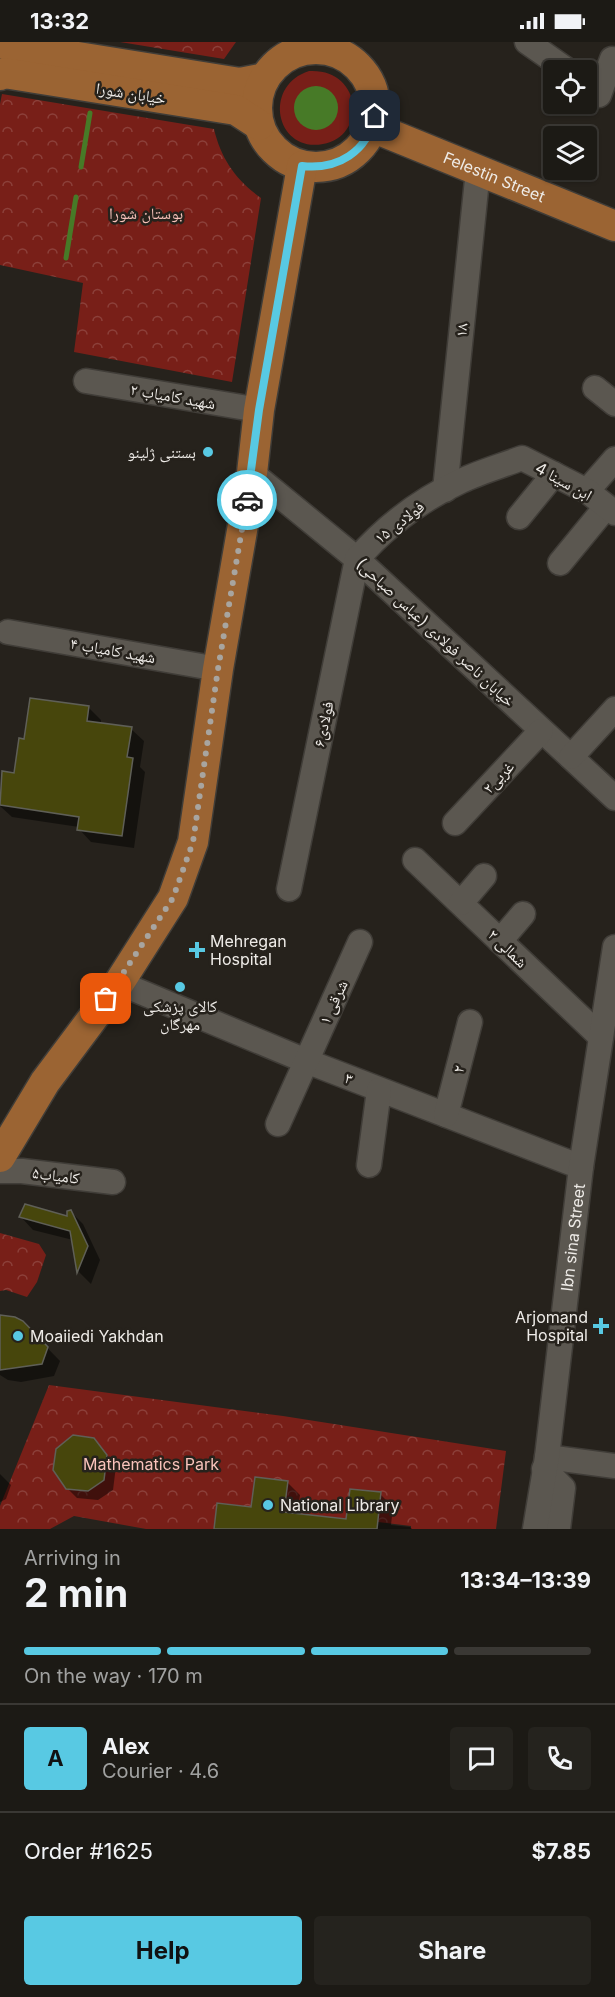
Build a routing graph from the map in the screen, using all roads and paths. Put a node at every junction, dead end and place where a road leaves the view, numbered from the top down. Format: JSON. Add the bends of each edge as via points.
{"nodes":[{"id":1,"x":6,"y":42,"type":"edge"},
{"id":2,"x":527,"y":42,"type":"edge"},
{"id":3,"x":326,"y":46,"type":"edge"},
{"id":4,"x":612,"y":59,"type":"dead end"},
{"id":5,"x":553,"y":60,"type":"edge"},
{"id":6,"x":0,"y":75,"type":"edge"},
{"id":7,"x":265,"y":78,"type":"junction"},
{"id":8,"x":600,"y":96,"type":"edge"},
{"id":9,"x":260,"y":125,"type":"junction"},
{"id":10,"x":372,"y":127,"type":"junction"},
{"id":11,"x":302,"y":166,"type":"junction"},
{"id":12,"x":478,"y":170,"type":"junction"},
{"id":13,"x":615,"y":226,"type":"edge"},
{"id":14,"x":86,"y":381,"type":"dead end"},
{"id":15,"x":595,"y":388,"type":"dead end"},
{"id":16,"x":615,"y":404,"type":"edge"},
{"id":17,"x":259,"y":410,"type":"junction"},
{"id":18,"x":615,"y":459,"type":"edge"},
{"id":19,"x":252,"y":473,"type":"junction"},
{"id":20,"x":554,"y":474,"type":"junction"},
{"id":21,"x":445,"y":490,"type":"junction"},
{"id":22,"x":587,"y":491,"type":"junction"},
{"id":23,"x":611,"y":510,"type":"edge"},
{"id":24,"x":519,"y":517,"type":"dead end"},
{"id":25,"x":357,"y":559,"type":"junction"},
{"id":26,"x":560,"y":563,"type":"dead end"},
{"id":27,"x":8,"y":632,"type":"dead end"},
{"id":28,"x":218,"y":669,"type":"junction"},
{"id":29,"x":615,"y":709,"type":"edge"},
{"id":30,"x":541,"y":731,"type":"junction"},
{"id":31,"x":571,"y":758,"type":"junction"},
{"id":32,"x":615,"y":798,"type":"edge"},
{"id":33,"x":455,"y":824,"type":"dead end"},
{"id":34,"x":415,"y":860,"type":"dead end"},
{"id":35,"x":484,"y":876,"type":"dead end"},
{"id":36,"x":289,"y":889,"type":"dead end"},
{"id":37,"x":460,"y":903,"type":"junction"},
{"id":38,"x":523,"y":914,"type":"dead end"},
{"id":39,"x":500,"y":941,"type":"junction"},
{"id":40,"x":360,"y":942,"type":"dead end"},
{"id":41,"x":615,"y":947,"type":"edge"},
{"id":42,"x":119,"y":983,"type":"junction"},
{"id":43,"x":470,"y":1022,"type":"dead end"},
{"id":44,"x":601,"y":1037,"type":"junction"},
{"id":45,"x":306,"y":1061,"type":"junction"},
{"id":46,"x":379,"y":1090,"type":"junction"},
{"id":47,"x":446,"y":1115,"type":"junction"},
{"id":48,"x":278,"y":1124,"type":"dead end"},
{"id":49,"x":0,"y":1157,"type":"edge"},
{"id":50,"x":369,"y":1165,"type":"dead end"},
{"id":51,"x":581,"y":1167,"type":"junction"},
{"id":52,"x":0,"y":1171,"type":"edge"},
{"id":53,"x":112,"y":1182,"type":"dead end"},
{"id":54,"x":546,"y":1463,"type":"junction"},
{"id":55,"x":615,"y":1466,"type":"edge"},
{"id":56,"x":535,"y":1529,"type":"edge"},
{"id":57,"x":558,"y":1529,"type":"edge"}],
"edges":[{"from":1,"to":7,"type":"main road","name":"خیابان شورا","via":[[9,46],[240,83]]},
{"from":2,"to":5,"type":"street"},
{"from":3,"to":7,"type":"main road","via":[[291,54]]},
{"from":3,"to":10,"type":"main road","via":[[357,64],[370,82],[375,104]]},
{"from":4,"to":8,"type":"street"},
{"from":6,"to":9,"type":"main road","name":"خیابان شورا","via":[[4,72],[236,110]]},
{"from":7,"to":9,"type":"main road","via":[[257,101]]},
{"from":9,"to":11,"type":"main road","via":[[271,147]]},
{"from":10,"to":11,"type":"main road","via":[[359,148],[339,163]]},
{"from":10,"to":12,"type":"main road","name":"Felestin Street"},
{"from":11,"to":17,"type":"main road"},
{"from":12,"to":13,"type":"main road","name":"Felestin Street"},
{"from":12,"to":21,"type":"street","name":"۱۸"},
{"from":14,"to":17,"type":"street","name":"شهید کامیاب ۲"},
{"from":15,"to":16,"type":"street"},
{"from":17,"to":19,"type":"main road"},
{"from":18,"to":22,"type":"street"},
{"from":19,"to":25,"type":"street","name":"خیابان ناصر فولادی (عباس صباحی)"},
{"from":19,"to":28,"type":"main road"},
{"from":20,"to":21,"type":"street","name":"ابن سینا 4","via":[[522,458]]},
{"from":20,"to":22,"type":"street","name":"ابن سینا 4"},
{"from":20,"to":24,"type":"street"},
{"from":21,"to":25,"type":"street","name":"فولادی ۱۵","via":[[418,505]]},
{"from":22,"to":23,"type":"street","name":"ابن سینا 4"},
{"from":23,"to":26,"type":"street"},
{"from":25,"to":30,"type":"street","name":"خیابان ناصر فولادی (عباس صباحی)"},
{"from":25,"to":36,"type":"street","name":"فولادی۶"},
{"from":27,"to":28,"type":"street","name":"شهید کامیاب ۴"},
{"from":28,"to":42,"type":"main road","via":[[193,842],[173,898]]},
{"from":29,"to":31,"type":"street"},
{"from":30,"to":31,"type":"street","name":"خیابان ناصر فولادی (عباس صباحی)"},
{"from":30,"to":33,"type":"street","name":"غربی۲"},
{"from":31,"to":32,"type":"street","name":"خیابان ناصر فولادی (عباس صباحی)"},
{"from":34,"to":37,"type":"street","name":"۲ شمالی"},
{"from":35,"to":37,"type":"street"},
{"from":37,"to":39,"type":"street","name":"۲ شمالی"},
{"from":38,"to":39,"type":"street"},
{"from":39,"to":44,"type":"street","name":"۲ شمالی"},
{"from":40,"to":45,"type":"street","name":"۱ شرقی"},
{"from":41,"to":44,"type":"street","name":"Ibn sina Street"},
{"from":42,"to":45,"type":"street","name":"۳"},
{"from":42,"to":49,"type":"main road","via":[[45,1082]]},
{"from":43,"to":47,"type":"street","name":"۲"},
{"from":44,"to":51,"type":"street","name":"Ibn sina Street"},
{"from":45,"to":46,"type":"street","name":"۳"},
{"from":45,"to":48,"type":"street","name":"۱ شرقی"},
{"from":46,"to":47,"type":"street","name":"۳"},
{"from":46,"to":50,"type":"street"},
{"from":47,"to":51,"type":"street","name":"۳"},
{"from":51,"to":54,"type":"street","name":"Ibn sina Street"},
{"from":52,"to":53,"type":"street","name":"کامیاب۵"},
{"from":54,"to":55,"type":"street"},
{"from":54,"to":56,"type":"street","name":"Ibn sina Street"},
{"from":54,"to":57,"type":"street","via":[[563,1488]]}]}
